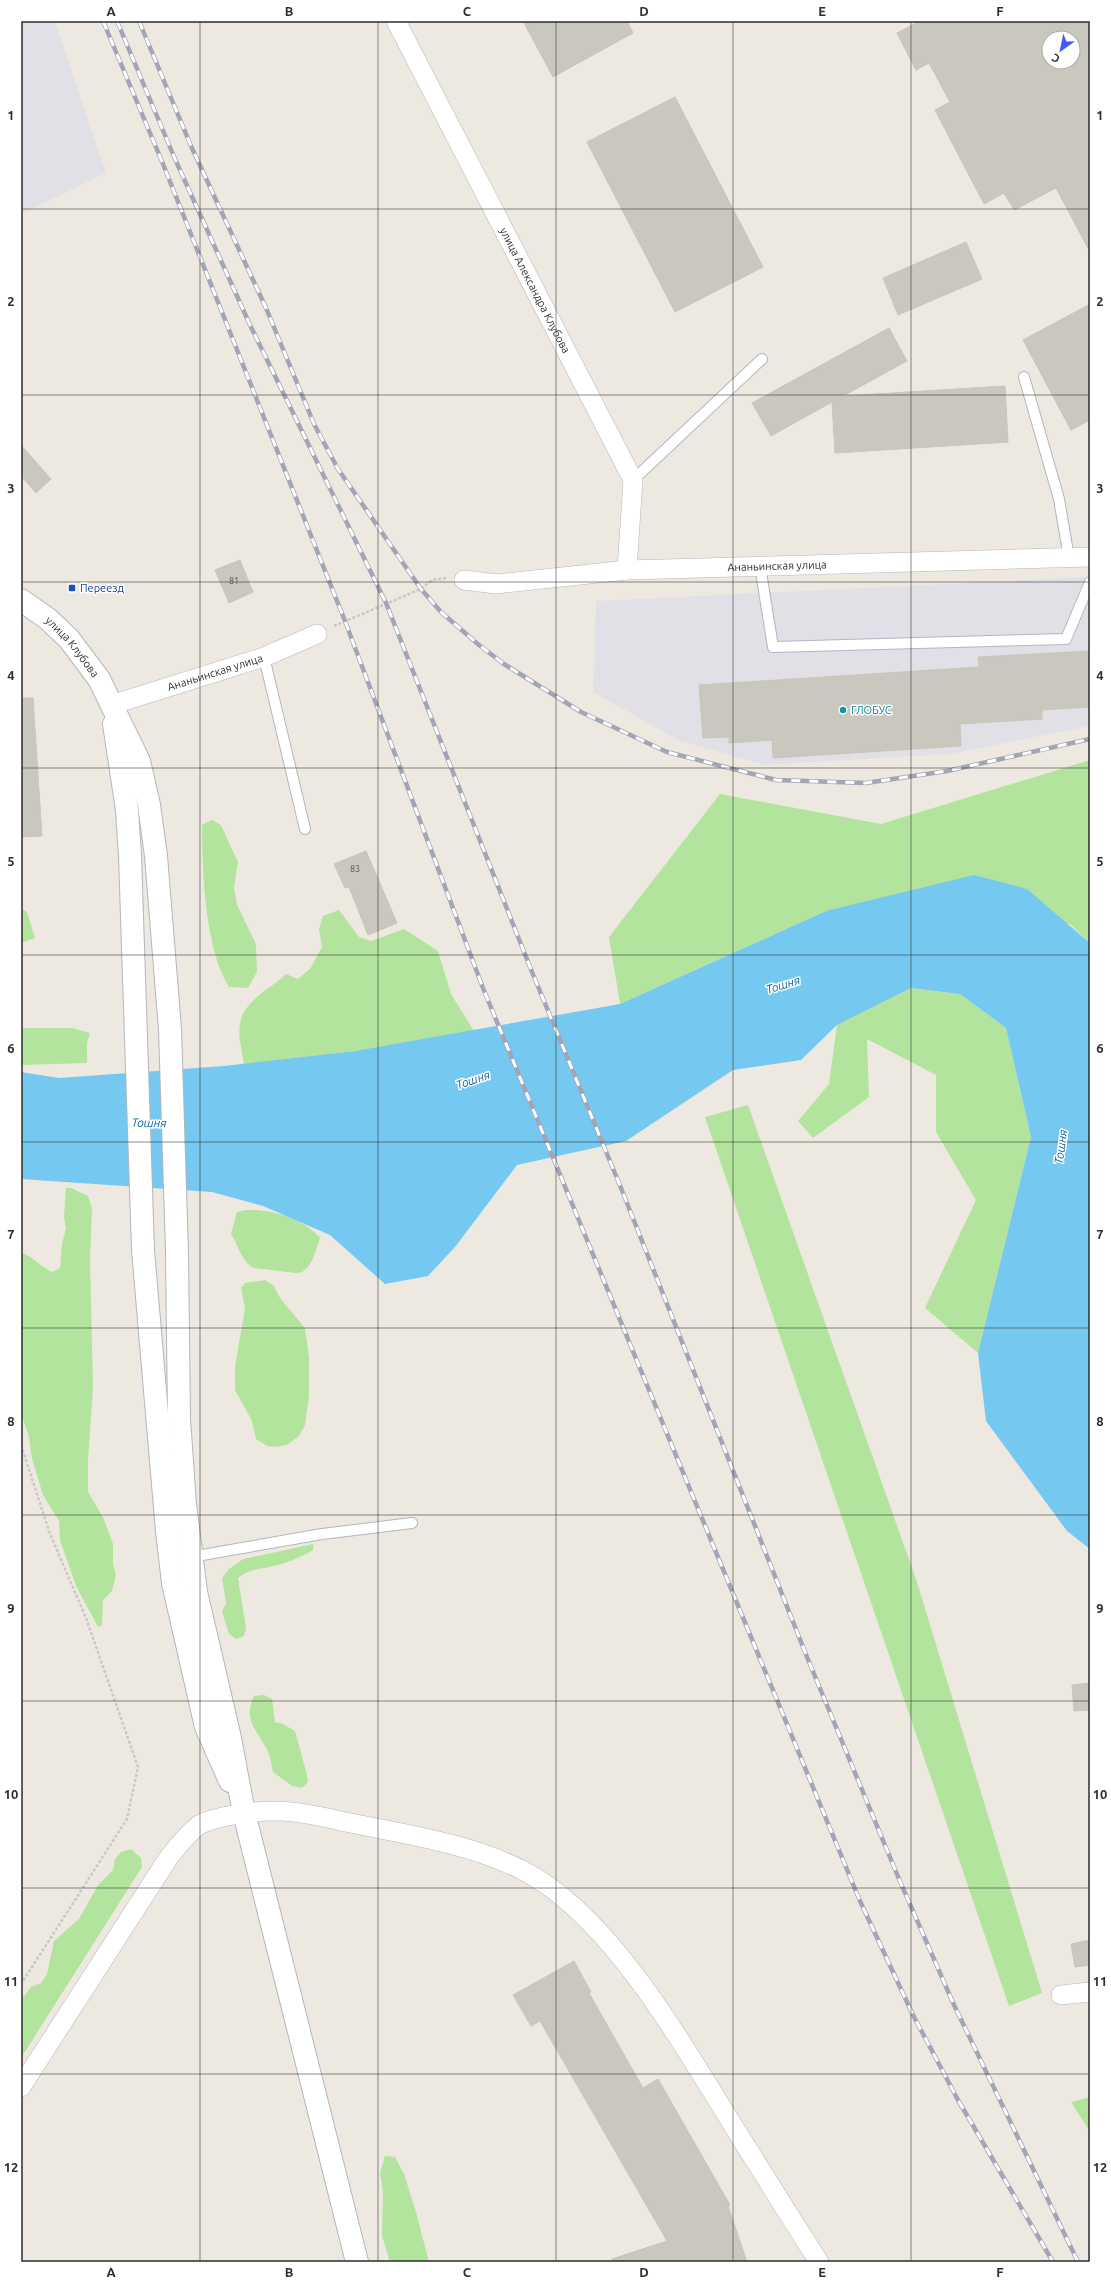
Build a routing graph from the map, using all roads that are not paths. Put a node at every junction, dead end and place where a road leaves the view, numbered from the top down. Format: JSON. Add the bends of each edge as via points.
{"nodes":[{"id":1,"x":396,"y":21,"type":"edge"},
{"id":2,"x":762,"y":359,"type":"dead end"},
{"id":3,"x":1024,"y":377,"type":"dead end"},
{"id":4,"x":633,"y":480,"type":"junction"},
{"id":5,"x":1069,"y":558,"type":"junction"},
{"id":6,"x":1090,"y":558,"type":"edge"},
{"id":7,"x":760,"y":566,"type":"junction"},
{"id":8,"x":627,"y":570,"type":"junction"},
{"id":9,"x":464,"y":580,"type":"road end"},
{"id":10,"x":1090,"y":582,"type":"edge"},
{"id":11,"x":21,"y":600,"type":"edge"},
{"id":12,"x":317,"y":634,"type":"road end"},
{"id":13,"x":264,"y":657,"type":"junction"},
{"id":14,"x":111,"y":705,"type":"junction"},
{"id":15,"x":305,"y":829,"type":"dead end"},
{"id":16,"x":412,"y":1523,"type":"dead end"},
{"id":17,"x":192,"y":1557,"type":"junction"},
{"id":18,"x":244,"y":1813,"type":"junction"},
{"id":19,"x":1090,"y":1992,"type":"edge"},
{"id":20,"x":1061,"y":1995,"type":"dead end"},
{"id":21,"x":21,"y":2087,"type":"edge"},
{"id":22,"x":357,"y":2262,"type":"edge"},
{"id":23,"x":819,"y":2262,"type":"edge"}],
"edges":[{"from":1,"to":4,"type":"street","name":"улица Александра Клубова"},
{"from":2,"to":4,"type":"lane"},
{"from":3,"to":5,"type":"lane","via":[[1059,499]]},
{"from":4,"to":8,"type":"street"},
{"from":5,"to":6,"type":"street","name":"Ананьинская улица"},
{"from":5,"to":7,"type":"street","name":"Ананьинская улица"},
{"from":7,"to":8,"type":"street","name":"Ананьинская улица"},
{"from":7,"to":10,"type":"lane","via":[[773,647],[1066,639]]},
{"from":8,"to":9,"type":"street","name":"Ананьинская улица","via":[[496,584]]},
{"from":11,"to":14,"type":"main road","name":"улица Клубова","via":[[48,619],[69,639],[99,678]]},
{"from":12,"to":13,"type":"street","name":"Ананьинская улица"},
{"from":13,"to":14,"type":"street","name":"Ананьинская улица"},
{"from":13,"to":15,"type":"lane"},
{"from":14,"to":17,"type":"main road","via":[[139,761],[149,805],[156,856],[170,1029],[179,1419]]},
{"from":14,"to":18,"type":"main road","via":[[127,810],[130,848],[143,1250],[160,1462],[173,1583],[206,1727]]},
{"from":16,"to":17,"type":"lane","via":[[322,1534]]},
{"from":17,"to":18,"type":"main road","via":[[196,1592],[230,1738]]},
{"from":18,"to":21,"type":"street","via":[[201,1824],[169,1856]]},
{"from":18,"to":22,"type":"main road"},
{"from":18,"to":23,"type":"street","via":[[272,1810],[303,1813],[487,1854],[524,1871],[558,1893],[625,1963],[674,2030]]},
{"from":19,"to":20,"type":"street"}]}
